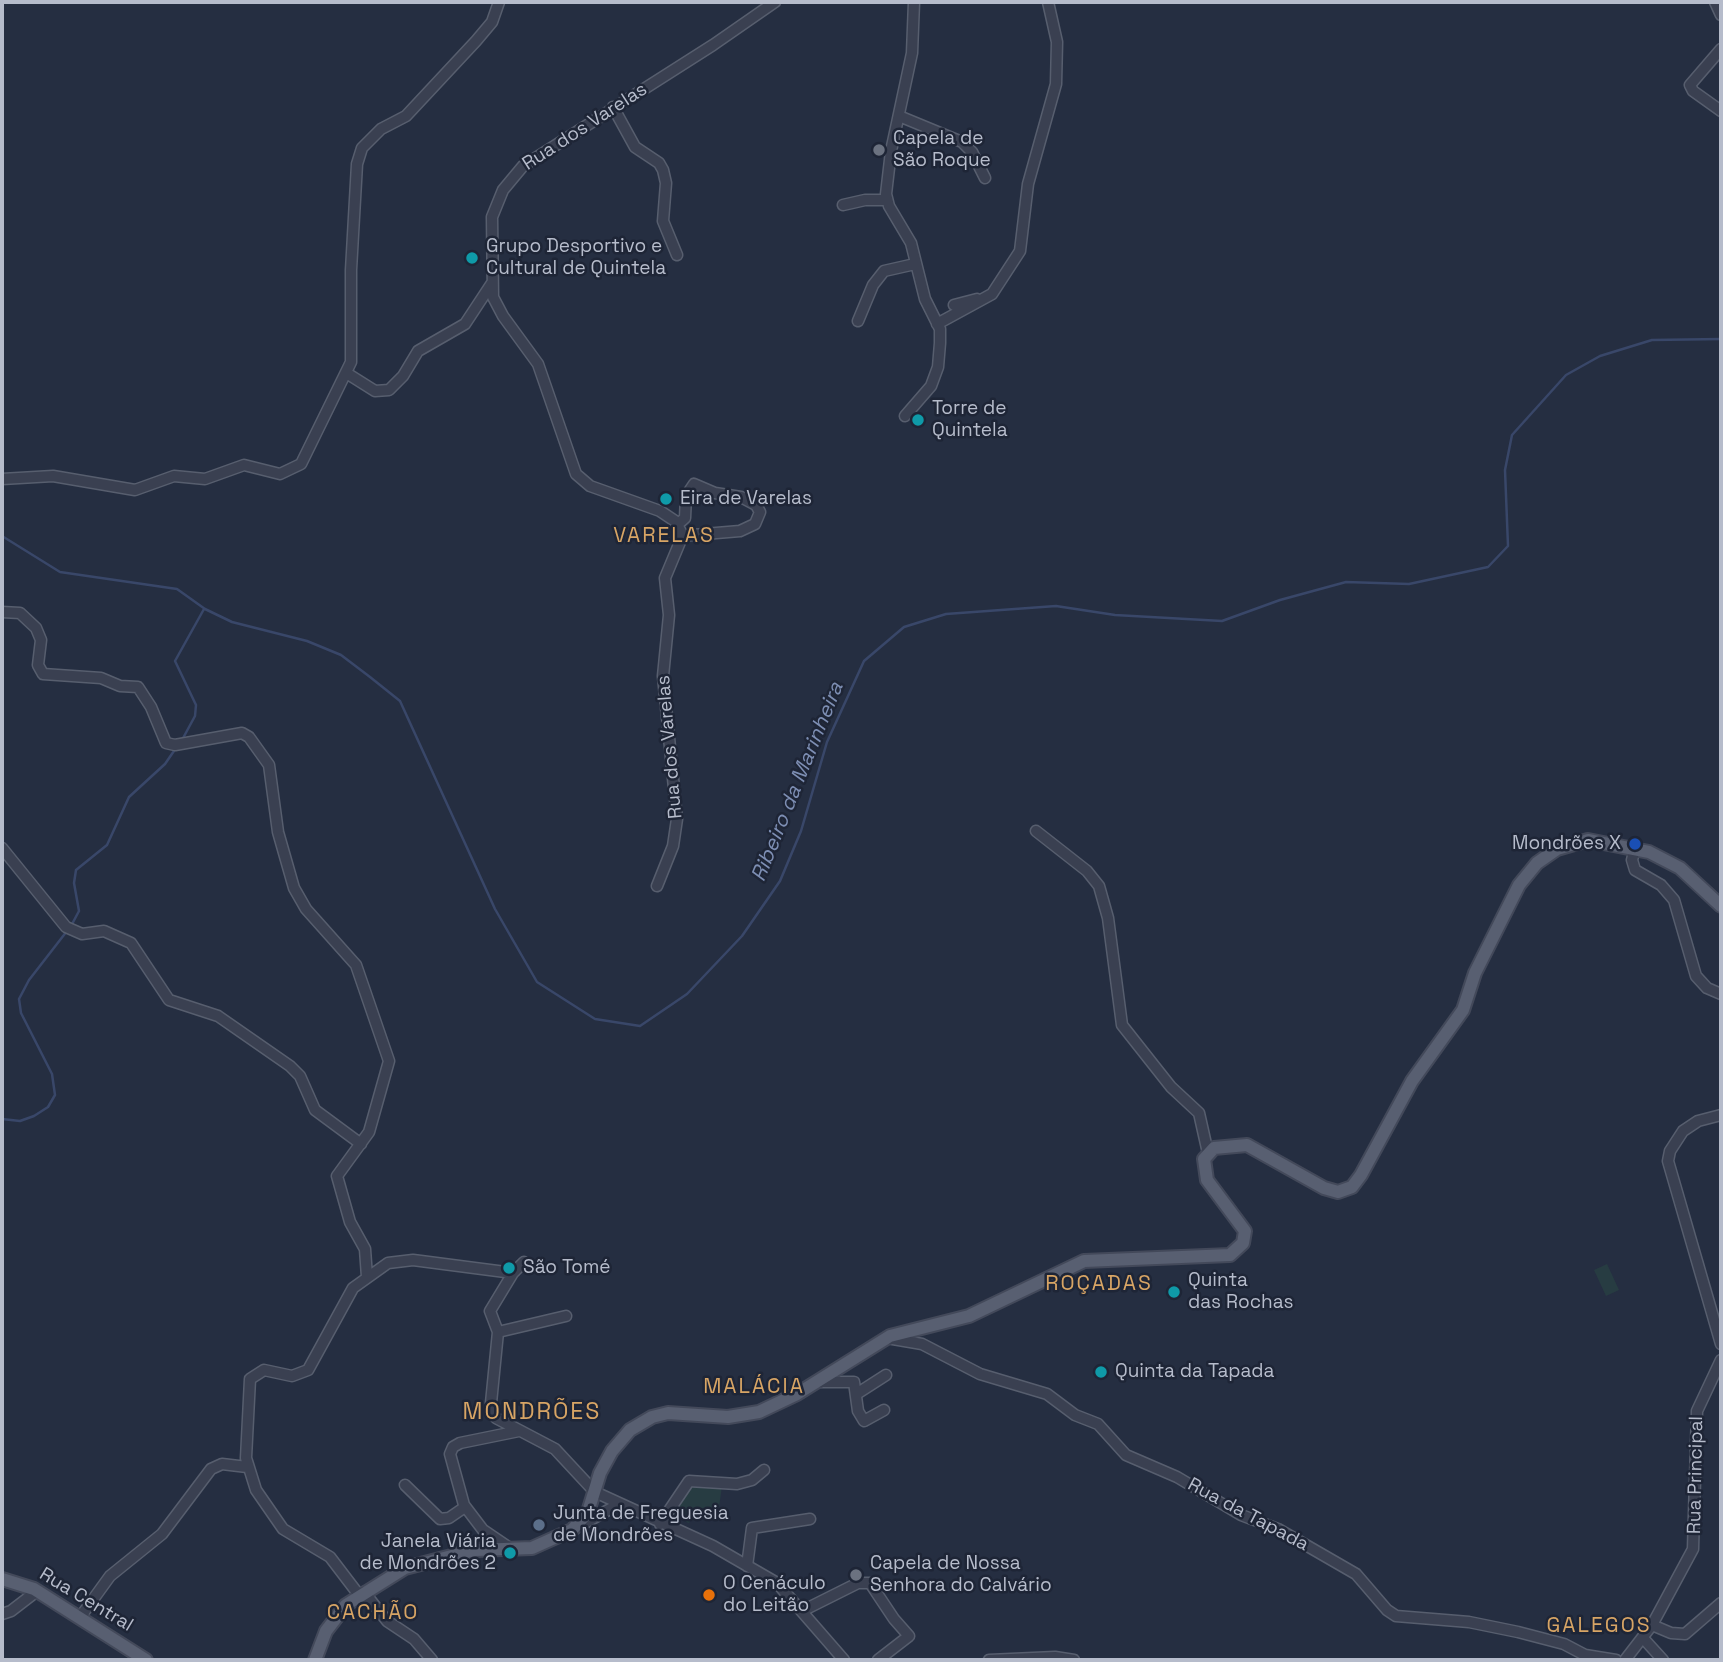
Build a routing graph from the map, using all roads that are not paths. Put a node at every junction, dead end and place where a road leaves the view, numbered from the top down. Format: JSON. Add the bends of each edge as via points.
{"nodes":[{"id":1,"x":499,"y":2,"type":"edge"},
{"id":2,"x":775,"y":2,"type":"edge"},
{"id":3,"x":914,"y":2,"type":"edge"},
{"id":4,"x":1048,"y":2,"type":"edge"},
{"id":5,"x":1715,"y":2,"type":"edge"},
{"id":6,"x":1721,"y":15,"type":"edge"},
{"id":7,"x":1721,"y":49,"type":"edge"},
{"id":8,"x":613,"y":107,"type":"junction"},
{"id":9,"x":1721,"y":111,"type":"edge"},
{"id":10,"x":899,"y":116,"type":"junction"},
{"id":11,"x":985,"y":178,"type":"dead end"},
{"id":12,"x":887,"y":200,"type":"junction"},
{"id":13,"x":843,"y":205,"type":"dead end"},
{"id":14,"x":677,"y":255,"type":"dead end"},
{"id":15,"x":915,"y":264,"type":"junction"},
{"id":16,"x":1011,"y":268,"type":"junction"},
{"id":17,"x":492,"y":283,"type":"junction"},
{"id":18,"x":954,"y":306,"type":"dead end"},
{"id":19,"x":858,"y":321,"type":"dead end"},
{"id":20,"x":937,"y":324,"type":"junction"},
{"id":21,"x":348,"y":374,"type":"junction"},
{"id":22,"x":905,"y":416,"type":"dead end"},
{"id":23,"x":2,"y":478,"type":"edge"},
{"id":24,"x":678,"y":524,"type":"junction"},
{"id":25,"x":681,"y":537,"type":"junction"},
{"id":26,"x":2,"y":612,"type":"edge"},
{"id":27,"x":1036,"y":831,"type":"dead end"},
{"id":28,"x":2,"y":848,"type":"edge"},
{"id":29,"x":1635,"y":848,"type":"junction"},
{"id":30,"x":657,"y":886,"type":"dead end"},
{"id":31,"x":1721,"y":906,"type":"edge"},
{"id":32,"x":1721,"y":994,"type":"edge"},
{"id":33,"x":1721,"y":1115,"type":"edge"},
{"id":34,"x":361,"y":1144,"type":"junction"},
{"id":35,"x":1208,"y":1153,"type":"junction"},
{"id":36,"x":524,"y":1262,"type":"dead end"},
{"id":37,"x":513,"y":1273,"type":"junction"},
{"id":38,"x":367,"y":1277,"type":"junction"},
{"id":39,"x":566,"y":1317,"type":"dead end"},
{"id":40,"x":498,"y":1332,"type":"junction"},
{"id":41,"x":887,"y":1338,"type":"junction"},
{"id":42,"x":1721,"y":1344,"type":"edge"},
{"id":43,"x":1721,"y":1360,"type":"edge"},
{"id":44,"x":886,"y":1375,"type":"dead end"},
{"id":45,"x":851,"y":1380,"type":"junction"},
{"id":46,"x":816,"y":1382,"type":"junction"},
{"id":47,"x":874,"y":1382,"type":"junction"},
{"id":48,"x":858,"y":1393,"type":"junction"},
{"id":49,"x":884,"y":1410,"type":"dead end"},
{"id":50,"x":520,"y":1431,"type":"junction"},
{"id":51,"x":247,"y":1467,"type":"junction"},
{"id":52,"x":764,"y":1470,"type":"dead end"},
{"id":53,"x":405,"y":1485,"type":"dead end"},
{"id":54,"x":595,"y":1492,"type":"junction"},
{"id":55,"x":619,"y":1504,"type":"junction"},
{"id":56,"x":465,"y":1507,"type":"junction"},
{"id":57,"x":810,"y":1519,"type":"dead end"},
{"id":58,"x":660,"y":1524,"type":"junction"},
{"id":59,"x":564,"y":1535,"type":"junction"},
{"id":60,"x":511,"y":1549,"type":"junction"},
{"id":61,"x":747,"y":1566,"type":"junction"},
{"id":62,"x":2,"y":1579,"type":"edge"},
{"id":63,"x":37,"y":1591,"type":"junction"},
{"id":64,"x":362,"y":1594,"type":"junction"},
{"id":65,"x":1721,"y":1604,"type":"edge"},
{"id":66,"x":802,"y":1611,"type":"junction"},
{"id":67,"x":2,"y":1614,"type":"edge"},
{"id":68,"x":81,"y":1616,"type":"junction"},
{"id":69,"x":1652,"y":1625,"type":"junction"},
{"id":70,"x":1643,"y":1638,"type":"junction"},
{"id":71,"x":146,"y":1660,"type":"edge"},
{"id":72,"x":315,"y":1660,"type":"edge"},
{"id":73,"x":432,"y":1660,"type":"edge"},
{"id":74,"x":844,"y":1660,"type":"edge"},
{"id":75,"x":877,"y":1660,"type":"edge"},
{"id":76,"x":989,"y":1660,"type":"edge"},
{"id":77,"x":1074,"y":1660,"type":"edge"},
{"id":78,"x":1616,"y":1660,"type":"edge"},
{"id":79,"x":1625,"y":1660,"type":"edge"},
{"id":80,"x":1663,"y":1660,"type":"edge"}],
"edges":[{"from":1,"to":21,"type":"street","via":[[492,22],[477,41],[406,116],[379,131],[360,152]]},
{"from":2,"to":8,"type":"street","name":"Rua dos Varelas"},
{"from":3,"to":10,"type":"street","via":[[912,53]]},
{"from":4,"to":16,"type":"street","via":[[1057,42],[1056,84],[1028,184],[1023,243]]},
{"from":5,"to":6,"type":"street"},
{"from":7,"to":9,"type":"street","via":[[1690,85]]},
{"from":8,"to":14,"type":"street","via":[[635,147],[663,170],[663,220]]},
{"from":8,"to":17,"type":"street","name":"Rua dos Varelas","via":[[523,166],[507,183],[492,217]]},
{"from":10,"to":11,"type":"street","via":[[962,142]]},
{"from":10,"to":12,"type":"street"},
{"from":12,"to":13,"type":"street"},
{"from":12,"to":15,"type":"street","via":[[911,243]]},
{"from":15,"to":19,"type":"street","via":[[895,266],[881,274]]},
{"from":15,"to":20,"type":"street"},
{"from":16,"to":18,"type":"street","via":[[976,299]]},
{"from":16,"to":20,"type":"street","via":[[984,301]]},
{"from":17,"to":21,"type":"street","via":[[465,324],[418,351],[389,390],[375,391]]},
{"from":17,"to":24,"type":"street","name":"Rua dos Varelas","via":[[498,309],[541,370],[576,474],[590,486],[654,508]]},
{"from":20,"to":22,"type":"street","via":[[940,356],[934,378]]},
{"from":21,"to":23,"type":"street","via":[[306,457],[282,474],[243,465],[200,480],[174,476],[132,491],[53,476]]},
{"from":24,"to":25,"type":"street"},
{"from":24,"to":25,"type":"street","via":[[685,517],[686,496],[694,484],[741,497],[760,512],[755,524],[740,531]]},
{"from":25,"to":30,"type":"street","name":"Rua dos Varelas","via":[[665,578],[669,615],[663,676],[677,828]]},
{"from":26,"to":34,"type":"street","via":[[20,613],[36,628],[41,640],[37,663],[42,673],[102,678],[139,688],[168,744],[244,734],[270,767],[278,832],[294,888],[306,909],[355,963],[388,1058],[389,1073]]},
{"from":27,"to":35,"type":"street","via":[[1097,883],[1108,918],[1122,1025],[1171,1087],[1199,1113]]},
{"from":28,"to":34,"type":"street","via":[[68,928],[82,934],[104,931],[131,943],[169,1000],[218,1016],[290,1066],[313,1107]]},
{"from":29,"to":31,"type":"main road","via":[[1676,865]]},
{"from":29,"to":32,"type":"street","via":[[1635,870],[1666,889],[1674,900],[1696,976]]},
{"from":29,"to":35,"type":"main road","via":[[1579,840],[1552,852],[1527,874],[1476,969],[1465,1006],[1414,1077],[1352,1187],[1327,1190],[1247,1145],[1217,1147]]},
{"from":33,"to":42,"type":"street","via":[[1683,1131],[1668,1161]]},
{"from":34,"to":38,"type":"street","via":[[337,1179],[351,1224],[365,1249]]},
{"from":35,"to":41,"type":"main road","via":[[1204,1161],[1208,1182],[1245,1231],[1243,1243],[1230,1255],[1088,1260],[969,1316]]},
{"from":36,"to":37,"type":"street"},
{"from":37,"to":38,"type":"street","via":[[404,1259]]},
{"from":37,"to":40,"type":"street","via":[[491,1311]]},
{"from":38,"to":51,"type":"street","via":[[351,1292],[307,1370],[292,1376],[264,1370],[252,1376]]},
{"from":39,"to":40,"type":"street"},
{"from":40,"to":50,"type":"street","via":[[492,1409],[498,1420]]},
{"from":41,"to":46,"type":"main road"},
{"from":41,"to":78,"type":"street","name":"Rua da Tapada","via":[[922,1344],[976,1372],[1047,1394],[1075,1415],[1098,1424],[1123,1454],[1174,1475],[1241,1515],[1275,1527],[1356,1574],[1396,1616],[1469,1622]]},
{"from":43,"to":69,"type":"street","name":"Rua Principal","via":[[1697,1411],[1693,1549]]},
{"from":44,"to":47,"type":"street"},
{"from":45,"to":46,"type":"street"},
{"from":45,"to":47,"type":"street"},
{"from":45,"to":48,"type":"street"},
{"from":46,"to":54,"type":"main road","via":[[785,1401],[748,1415],[723,1418],[668,1413],[645,1420],[612,1451]]},
{"from":47,"to":48,"type":"street"},
{"from":48,"to":49,"type":"street","via":[[858,1411],[864,1421]]},
{"from":50,"to":54,"type":"street","via":[[558,1451]]},
{"from":50,"to":56,"type":"street","via":[[460,1443],[451,1449]]},
{"from":51,"to":64,"type":"street","via":[[256,1490],[283,1529],[330,1557]]},
{"from":51,"to":68,"type":"street","via":[[222,1464],[211,1469],[162,1534],[107,1579]]},
{"from":52,"to":58,"type":"street","via":[[752,1480],[737,1483],[689,1481]]},
{"from":53,"to":56,"type":"street","via":[[440,1519]]},
{"from":54,"to":55,"type":"street"},
{"from":54,"to":59,"type":"main road","via":[[586,1516]]},
{"from":55,"to":58,"type":"street"},
{"from":55,"to":59,"type":"street"},
{"from":56,"to":60,"type":"street","via":[[486,1532]]},
{"from":57,"to":61,"type":"street","via":[[752,1528]]},
{"from":58,"to":61,"type":"street"},
{"from":59,"to":60,"type":"main road","via":[[537,1547]]},
{"from":60,"to":64,"type":"main road","via":[[475,1550],[415,1564]]},
{"from":61,"to":66,"type":"street","via":[[780,1586]]},
{"from":62,"to":63,"type":"main road","name":"Rua Central"},
{"from":63,"to":67,"type":"street"},
{"from":63,"to":68,"type":"main road","name":"Rua Central"},
{"from":64,"to":72,"type":"main road","via":[[346,1605],[328,1629]]},
{"from":64,"to":73,"type":"street"},
{"from":65,"to":69,"type":"street","via":[[1685,1634]]},
{"from":66,"to":74,"type":"street"},
{"from":66,"to":75,"type":"street","via":[[858,1583],[870,1583],[909,1636]]},
{"from":68,"to":71,"type":"main road","name":"Rua Central"},
{"from":69,"to":70,"type":"street","name":"Rua Principal"},
{"from":70,"to":79,"type":"street","name":"Rua Principal"},
{"from":70,"to":80,"type":"street"},
{"from":76,"to":77,"type":"street"}]}
